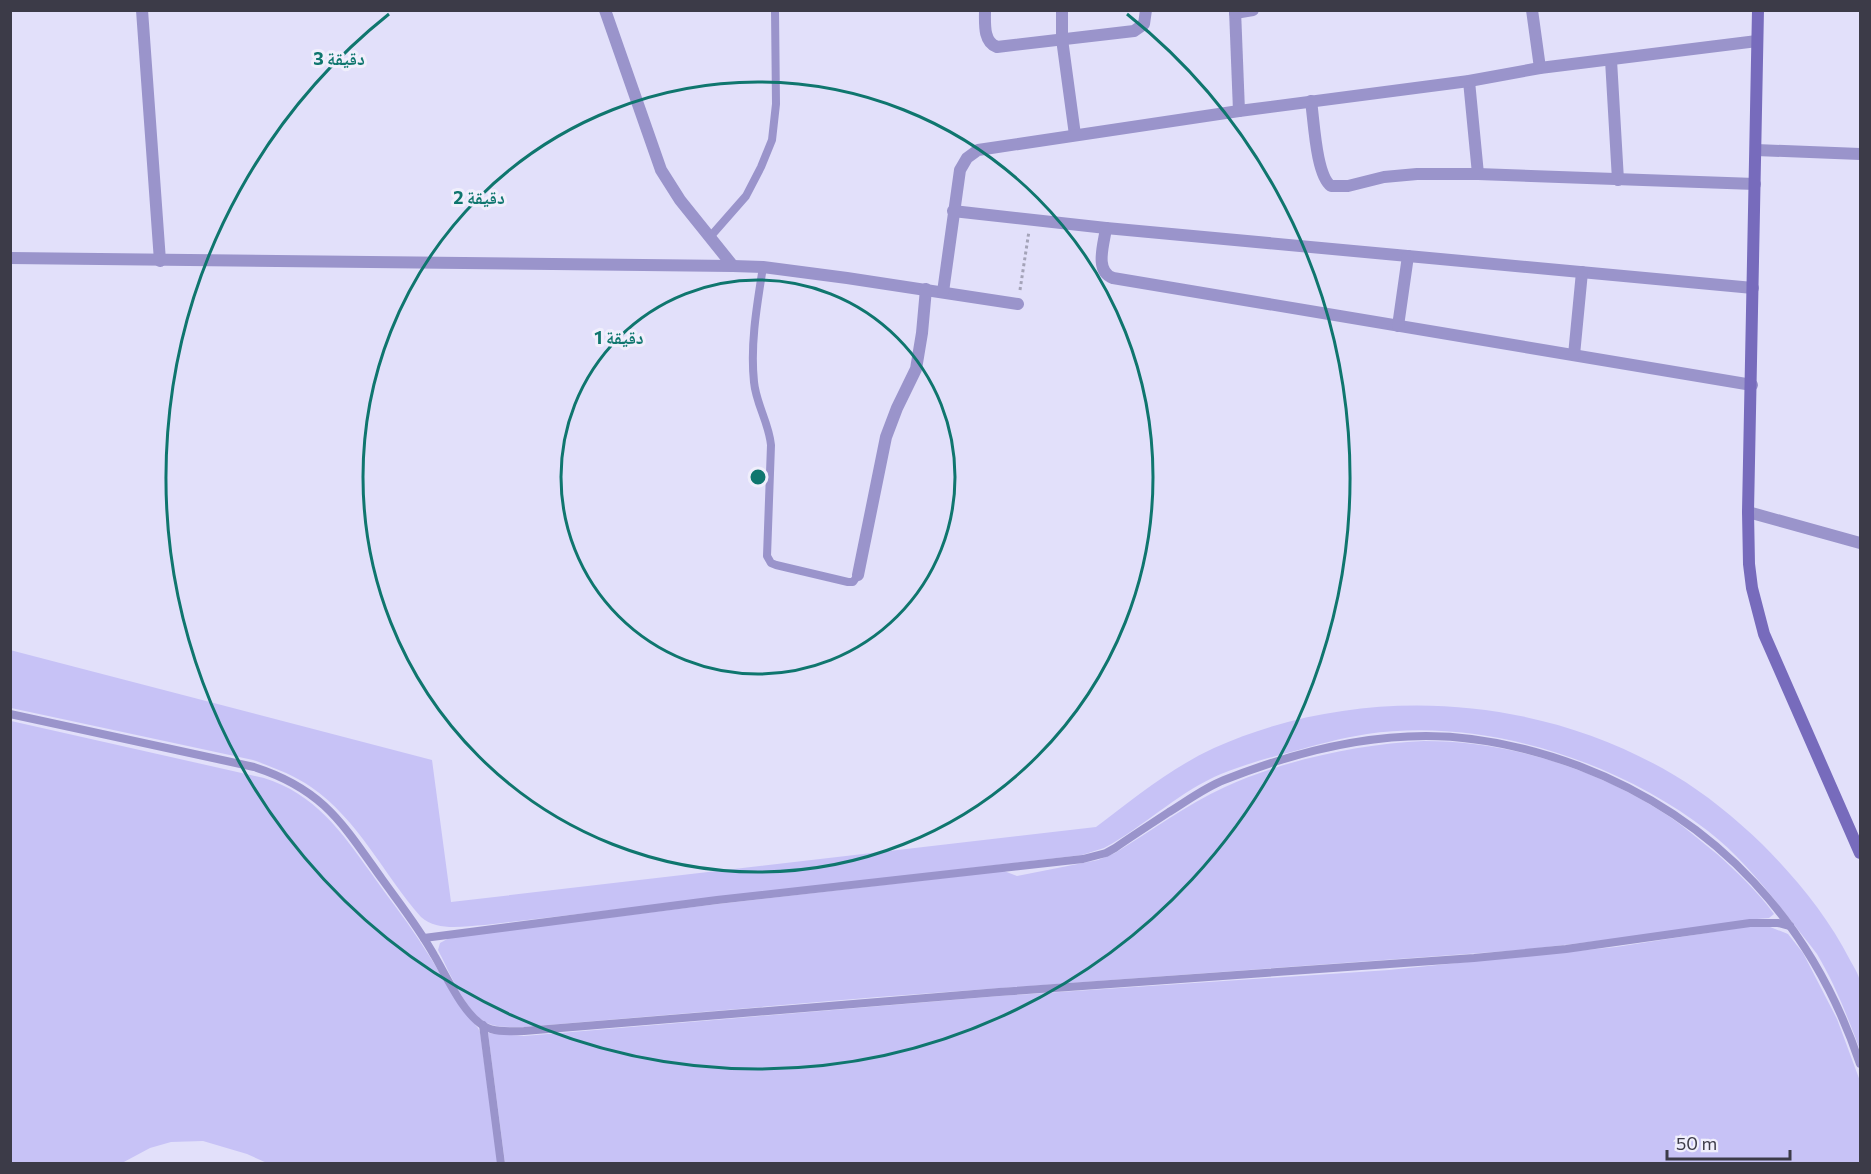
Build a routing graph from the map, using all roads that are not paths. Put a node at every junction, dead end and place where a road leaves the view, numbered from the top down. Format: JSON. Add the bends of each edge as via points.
{"nodes":[{"id":1,"x":142,"y":10,"type":"edge"},
{"id":2,"x":605,"y":10,"type":"edge"},
{"id":3,"x":776,"y":10,"type":"edge"},
{"id":4,"x":985,"y":10,"type":"edge"},
{"id":5,"x":1062,"y":10,"type":"edge"},
{"id":6,"x":1146,"y":10,"type":"edge"},
{"id":7,"x":1253,"y":10,"type":"edge"},
{"id":8,"x":1532,"y":10,"type":"edge"},
{"id":9,"x":1758,"y":10,"type":"edge"},
{"id":10,"x":1235,"y":12,"type":"edge"},
{"id":11,"x":1062,"y":39,"type":"junction"},
{"id":12,"x":1757,"y":40,"type":"junction"},
{"id":13,"x":1611,"y":60,"type":"junction"},
{"id":14,"x":1540,"y":68,"type":"junction"},
{"id":15,"x":1469,"y":81,"type":"junction"},
{"id":16,"x":1311,"y":101,"type":"junction"},
{"id":17,"x":1239,"y":111,"type":"junction"},
{"id":18,"x":1075,"y":135,"type":"junction"},
{"id":19,"x":1756,"y":150,"type":"junction"},
{"id":20,"x":1860,"y":154,"type":"edge"},
{"id":21,"x":1478,"y":174,"type":"junction"},
{"id":22,"x":1618,"y":180,"type":"junction"},
{"id":23,"x":1755,"y":184,"type":"junction"},
{"id":24,"x":953,"y":211,"type":"junction"},
{"id":25,"x":1106,"y":228,"type":"junction"},
{"id":26,"x":710,"y":237,"type":"junction"},
{"id":27,"x":1408,"y":256,"type":"junction"},
{"id":28,"x":10,"y":258,"type":"edge"},
{"id":29,"x":160,"y":261,"type":"junction"},
{"id":30,"x":733,"y":266,"type":"junction"},
{"id":31,"x":763,"y":267,"type":"junction"},
{"id":32,"x":1582,"y":272,"type":"junction"},
{"id":33,"x":1754,"y":288,"type":"junction"},
{"id":34,"x":926,"y":289,"type":"junction"},
{"id":35,"x":943,"y":292,"type":"junction"},
{"id":36,"x":1018,"y":304,"type":"road end"},
{"id":37,"x":1398,"y":326,"type":"junction"},
{"id":38,"x":1574,"y":356,"type":"junction"},
{"id":39,"x":1752,"y":385,"type":"junction"},
{"id":40,"x":1748,"y":512,"type":"junction"},
{"id":41,"x":1860,"y":543,"type":"edge"},
{"id":42,"x":858,"y":575,"type":"joint"},
{"id":43,"x":10,"y":714,"type":"edge"},
{"id":44,"x":1860,"y":853,"type":"edge"},
{"id":45,"x":1790,"y":926,"type":"junction"},
{"id":46,"x":424,"y":938,"type":"junction"},
{"id":47,"x":483,"y":1025,"type":"junction"},
{"id":48,"x":1860,"y":1064,"type":"edge"},
{"id":49,"x":501,"y":1164,"type":"edge"}],
"edges":[{"from":1,"to":29,"type":"street"},
{"from":2,"to":26,"type":"street","via":[[661,170]]},
{"from":3,"to":26,"type":"lane","via":[[772,140],[746,196]]},
{"from":4,"to":11,"type":"street","via":[[987,39],[994,46]]},
{"from":5,"to":11,"type":"street"},
{"from":6,"to":11,"type":"street","via":[[1144,24],[1138,30]]},
{"from":7,"to":10,"type":"street"},
{"from":8,"to":14,"type":"street"},
{"from":9,"to":12,"type":"street"},
{"from":10,"to":17,"type":"street"},
{"from":11,"to":18,"type":"street"},
{"from":12,"to":13,"type":"street"},
{"from":12,"to":19,"type":"street"},
{"from":13,"to":14,"type":"street"},
{"from":13,"to":22,"type":"street"},
{"from":14,"to":15,"type":"street"},
{"from":15,"to":16,"type":"street"},
{"from":15,"to":21,"type":"street"},
{"from":16,"to":17,"type":"street"},
{"from":16,"to":21,"type":"street","via":[[1320,165],[1331,186],[1399,175]]},
{"from":17,"to":18,"type":"street"},
{"from":18,"to":24,"type":"street","via":[[972,153],[960,170]]},
{"from":19,"to":20,"type":"street"},
{"from":19,"to":23,"type":"street"},
{"from":21,"to":22,"type":"street"},
{"from":22,"to":23,"type":"street"},
{"from":23,"to":33,"type":"street"},
{"from":24,"to":25,"type":"street"},
{"from":24,"to":35,"type":"street"},
{"from":25,"to":27,"type":"street"},
{"from":25,"to":37,"type":"street","via":[[1101,267],[1109,277]]},
{"from":26,"to":30,"type":"street"},
{"from":27,"to":32,"type":"street"},
{"from":27,"to":37,"type":"street"},
{"from":28,"to":29,"type":"street"},
{"from":29,"to":30,"type":"street"},
{"from":30,"to":31,"type":"street"},
{"from":31,"to":34,"type":"street"},
{"from":31,"to":42,"type":"lane","via":[[753,364],[754,384],[771,444],[767,556],[776,565],[848,582],[854,582]]},
{"from":32,"to":33,"type":"street"},
{"from":32,"to":38,"type":"street"},
{"from":33,"to":39,"type":"street"},
{"from":34,"to":35,"type":"street"},
{"from":34,"to":42,"type":"street","via":[[916,369],[886,437]]},
{"from":35,"to":36,"type":"street"},
{"from":37,"to":38,"type":"street"},
{"from":38,"to":39,"type":"street"},
{"from":39,"to":40,"type":"street"},
{"from":40,"to":41,"type":"street"},
{"from":40,"to":44,"type":"street","via":[[1749,564],[1764,634]]},
{"from":43,"to":46,"type":"lane","via":[[254,767],[293,783],[313,795],[339,821]]},
{"from":45,"to":46,"type":"lane","via":[[1764,892],[1706,837],[1636,791],[1527,749],[1425,736],[1343,745],[1225,780],[1115,848],[1083,860],[717,900]]},
{"from":45,"to":47,"type":"lane","via":[[1750,923],[1474,958],[524,1031],[501,1031]]},
{"from":45,"to":48,"type":"lane","via":[[1824,979]]},
{"from":46,"to":47,"type":"lane","via":[[467,1010]]},
{"from":47,"to":49,"type":"lane"}]}
